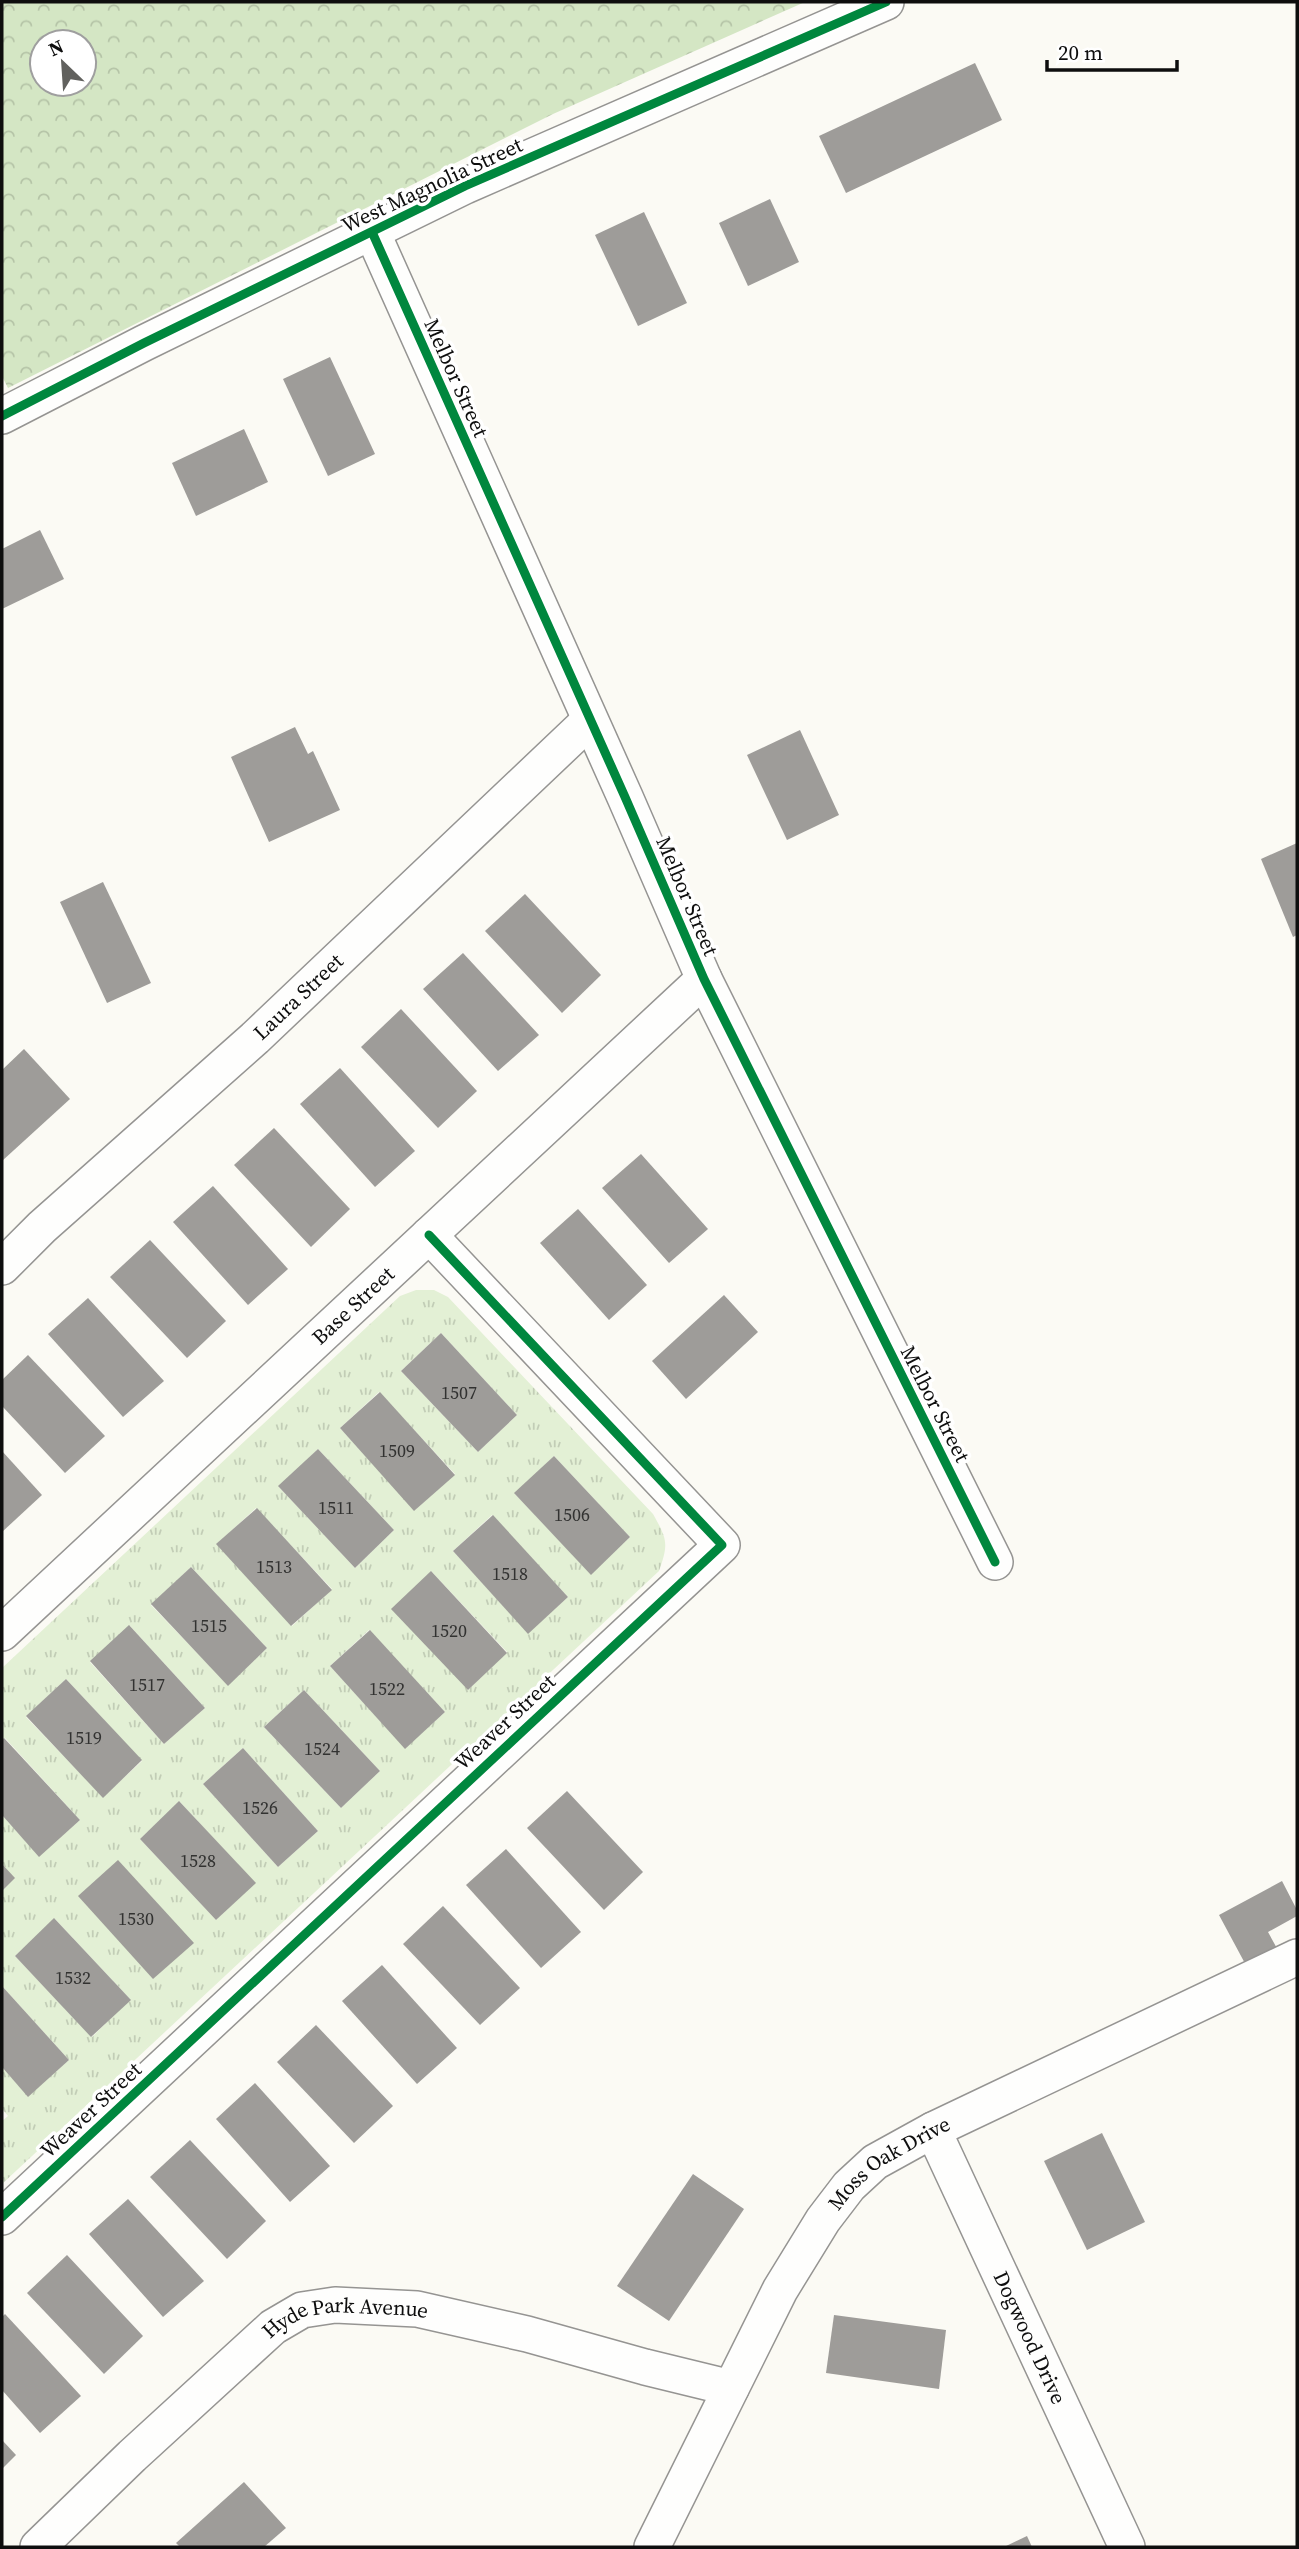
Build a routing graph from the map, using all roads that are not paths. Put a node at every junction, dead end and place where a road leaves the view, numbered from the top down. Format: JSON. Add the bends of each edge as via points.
{"nodes":[{"id":1,"x":886,"y":2,"type":"edge"},
{"id":2,"x":372,"y":232,"type":"junction"},
{"id":3,"x":2,"y":416,"type":"edge"},
{"id":4,"x":589,"y":721,"type":"junction"},
{"id":5,"x":704,"y":979,"type":"junction"},
{"id":6,"x":429,"y":1235,"type":"junction"},
{"id":7,"x":2,"y":1267,"type":"edge"},
{"id":8,"x":995,"y":1562,"type":"dead end"},
{"id":9,"x":2,"y":1633,"type":"edge"},
{"id":10,"x":1297,"y":1957,"type":"edge"},
{"id":11,"x":933,"y":2130,"type":"junction"},
{"id":12,"x":2,"y":2217,"type":"edge"},
{"id":13,"x":731,"y":2388,"type":"junction"},
{"id":14,"x":38,"y":2547,"type":"edge"},
{"id":15,"x":652,"y":2547,"type":"edge"},
{"id":16,"x":1127,"y":2547,"type":"edge"}],
"edges":[{"from":1,"to":2,"type":"street","name":"West Magnolia Street","via":[[465,186]]},
{"from":2,"to":3,"type":"street","name":"West Magnolia Street"},
{"from":2,"to":4,"type":"street","name":"Melbor Street"},
{"from":4,"to":5,"type":"street","name":"Melbor Street"},
{"from":4,"to":7,"type":"street","name":"Laura Street","via":[[255,1038]]},
{"from":5,"to":6,"type":"street","name":"Base Street"},
{"from":5,"to":8,"type":"street","name":"Melbor Street"},
{"from":6,"to":9,"type":"street","name":"Base Street"},
{"from":6,"to":12,"type":"street","name":"Weaver Street","via":[[722,1545]]},
{"from":10,"to":11,"type":"street","name":"Moss Oak Drive"},
{"from":11,"to":13,"type":"street","name":"Moss Oak Drive","via":[[874,2162],[849,2186],[780,2290]]},
{"from":11,"to":16,"type":"street","name":"Dogwood Drive"},
{"from":13,"to":14,"type":"street","name":"Hyde Park Avenue","via":[[417,2309],[335,2305],[302,2310],[273,2327]]},
{"from":13,"to":15,"type":"street","name":"Moss Oak Drive"}]}
